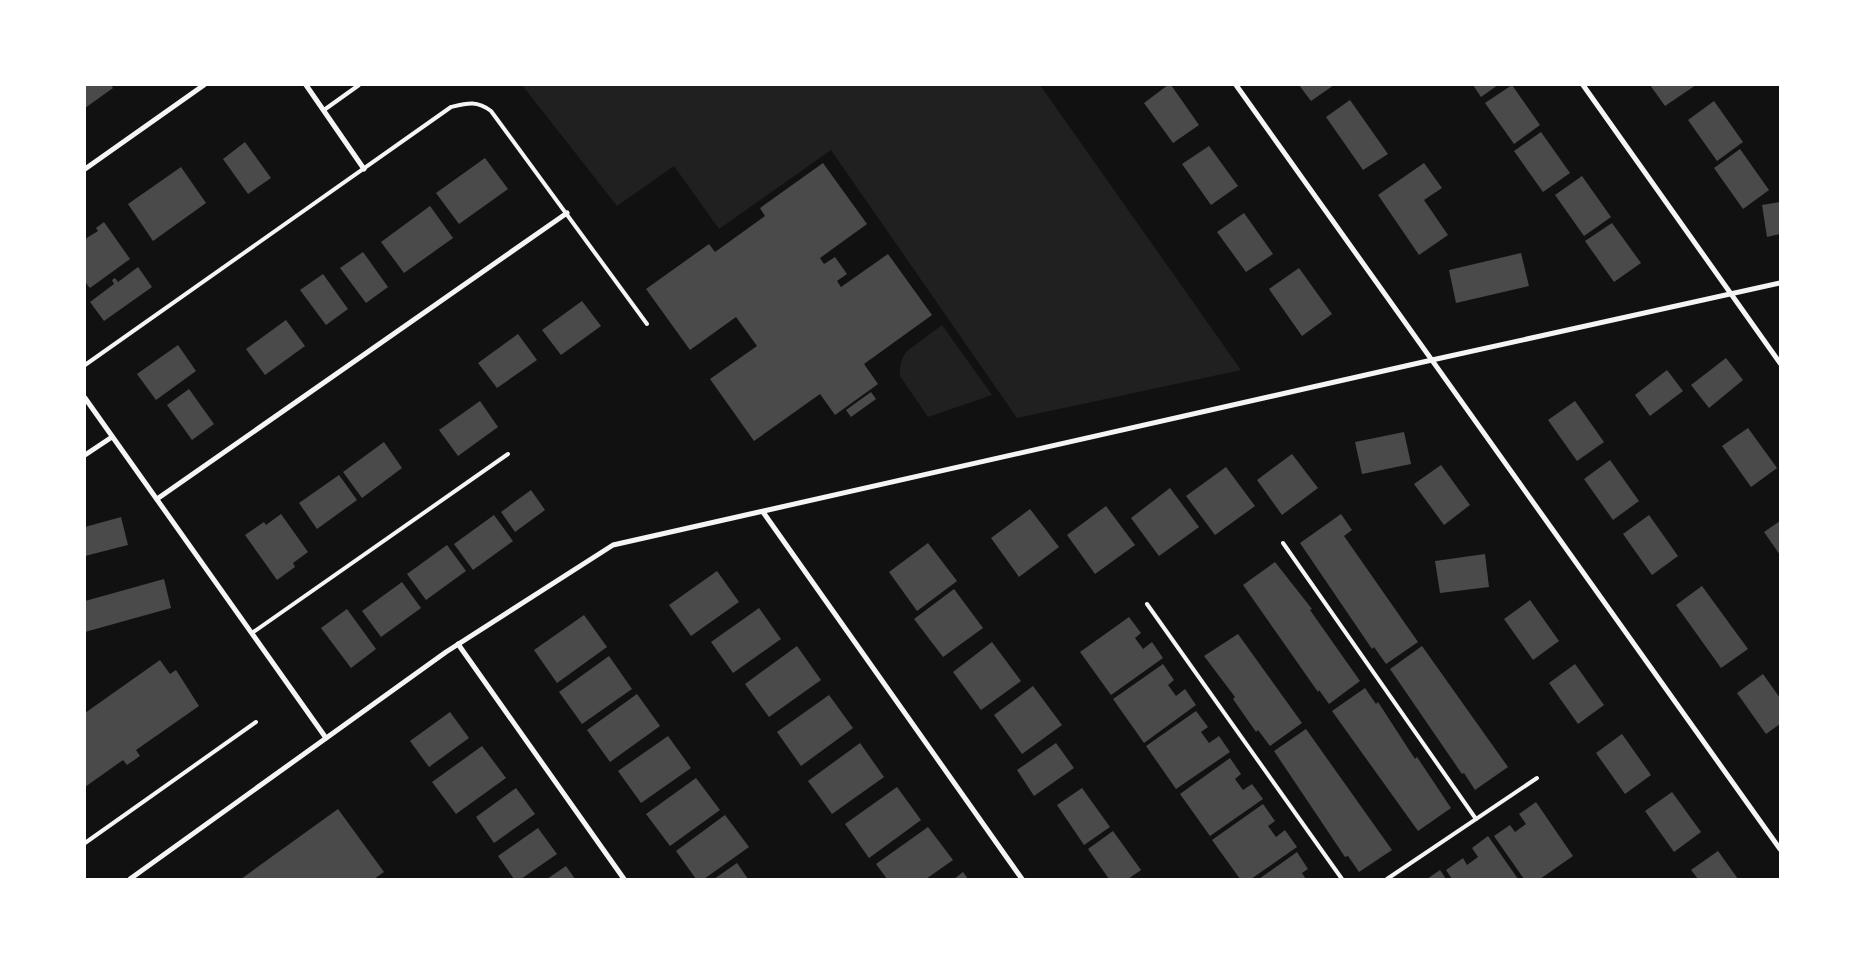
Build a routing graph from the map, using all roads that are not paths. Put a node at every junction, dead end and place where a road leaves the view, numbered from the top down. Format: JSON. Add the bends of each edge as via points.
{"nodes":[{"id":1,"x":204,"y":85,"type":"edge"},
{"id":2,"x":306,"y":85,"type":"edge"},
{"id":3,"x":359,"y":85,"type":"edge"},
{"id":4,"x":1236,"y":85,"type":"edge"},
{"id":5,"x":1583,"y":85,"type":"edge"},
{"id":6,"x":324,"y":110,"type":"junction"},
{"id":7,"x":85,"y":169,"type":"edge"},
{"id":8,"x":364,"y":169,"type":"junction"},
{"id":9,"x":567,"y":214,"type":"junction"},
{"id":10,"x":1780,"y":284,"type":"edge"},
{"id":11,"x":1732,"y":294,"type":"junction"},
{"id":12,"x":647,"y":324,"type":"dead end"},
{"id":13,"x":1432,"y":360,"type":"junction"},
{"id":14,"x":1780,"y":362,"type":"edge"},
{"id":15,"x":85,"y":365,"type":"edge"},
{"id":16,"x":85,"y":398,"type":"edge"},
{"id":17,"x":112,"y":437,"type":"junction"},
{"id":18,"x":508,"y":454,"type":"dead end"},
{"id":19,"x":85,"y":455,"type":"edge"},
{"id":20,"x":157,"y":499,"type":"junction"},
{"id":21,"x":763,"y":512,"type":"junction"},
{"id":22,"x":1283,"y":543,"type":"dead end"},
{"id":23,"x":1147,"y":604,"type":"dead end"},
{"id":24,"x":252,"y":633,"type":"junction"},
{"id":25,"x":458,"y":644,"type":"junction"},
{"id":26,"x":256,"y":722,"type":"dead end"},
{"id":27,"x":326,"y":738,"type":"junction"},
{"id":28,"x":1537,"y":778,"type":"dead end"},
{"id":29,"x":1476,"y":819,"type":"junction"},
{"id":30,"x":85,"y":843,"type":"edge"},
{"id":31,"x":1780,"y":848,"type":"edge"},
{"id":32,"x":130,"y":879,"type":"edge"},
{"id":33,"x":624,"y":879,"type":"edge"},
{"id":34,"x":1022,"y":879,"type":"edge"},
{"id":35,"x":1342,"y":879,"type":"edge"},
{"id":36,"x":1387,"y":879,"type":"edge"}],
"edges":[{"from":1,"to":7,"type":"street"},
{"from":2,"to":6,"type":"street"},
{"from":3,"to":6,"type":"lane"},
{"from":4,"to":13,"type":"street"},
{"from":5,"to":11,"type":"street"},
{"from":6,"to":8,"type":"street"},
{"from":8,"to":9,"type":"lane","via":[[451,107],[471,102],[484,105],[491,111]]},
{"from":8,"to":15,"type":"lane"},
{"from":9,"to":12,"type":"lane"},
{"from":9,"to":20,"type":"street"},
{"from":10,"to":11,"type":"street"},
{"from":11,"to":13,"type":"street"},
{"from":11,"to":14,"type":"street"},
{"from":13,"to":21,"type":"street"},
{"from":13,"to":31,"type":"street"},
{"from":16,"to":17,"type":"street"},
{"from":17,"to":19,"type":"street"},
{"from":17,"to":20,"type":"street"},
{"from":18,"to":24,"type":"lane"},
{"from":20,"to":24,"type":"street"},
{"from":21,"to":25,"type":"street","via":[[613,545]]},
{"from":21,"to":34,"type":"street"},
{"from":22,"to":29,"type":"lane"},
{"from":23,"to":35,"type":"lane"},
{"from":24,"to":27,"type":"street"},
{"from":25,"to":27,"type":"street"},
{"from":25,"to":33,"type":"street"},
{"from":26,"to":30,"type":"lane"},
{"from":27,"to":32,"type":"street"},
{"from":28,"to":29,"type":"lane"},
{"from":29,"to":36,"type":"lane"}]}
